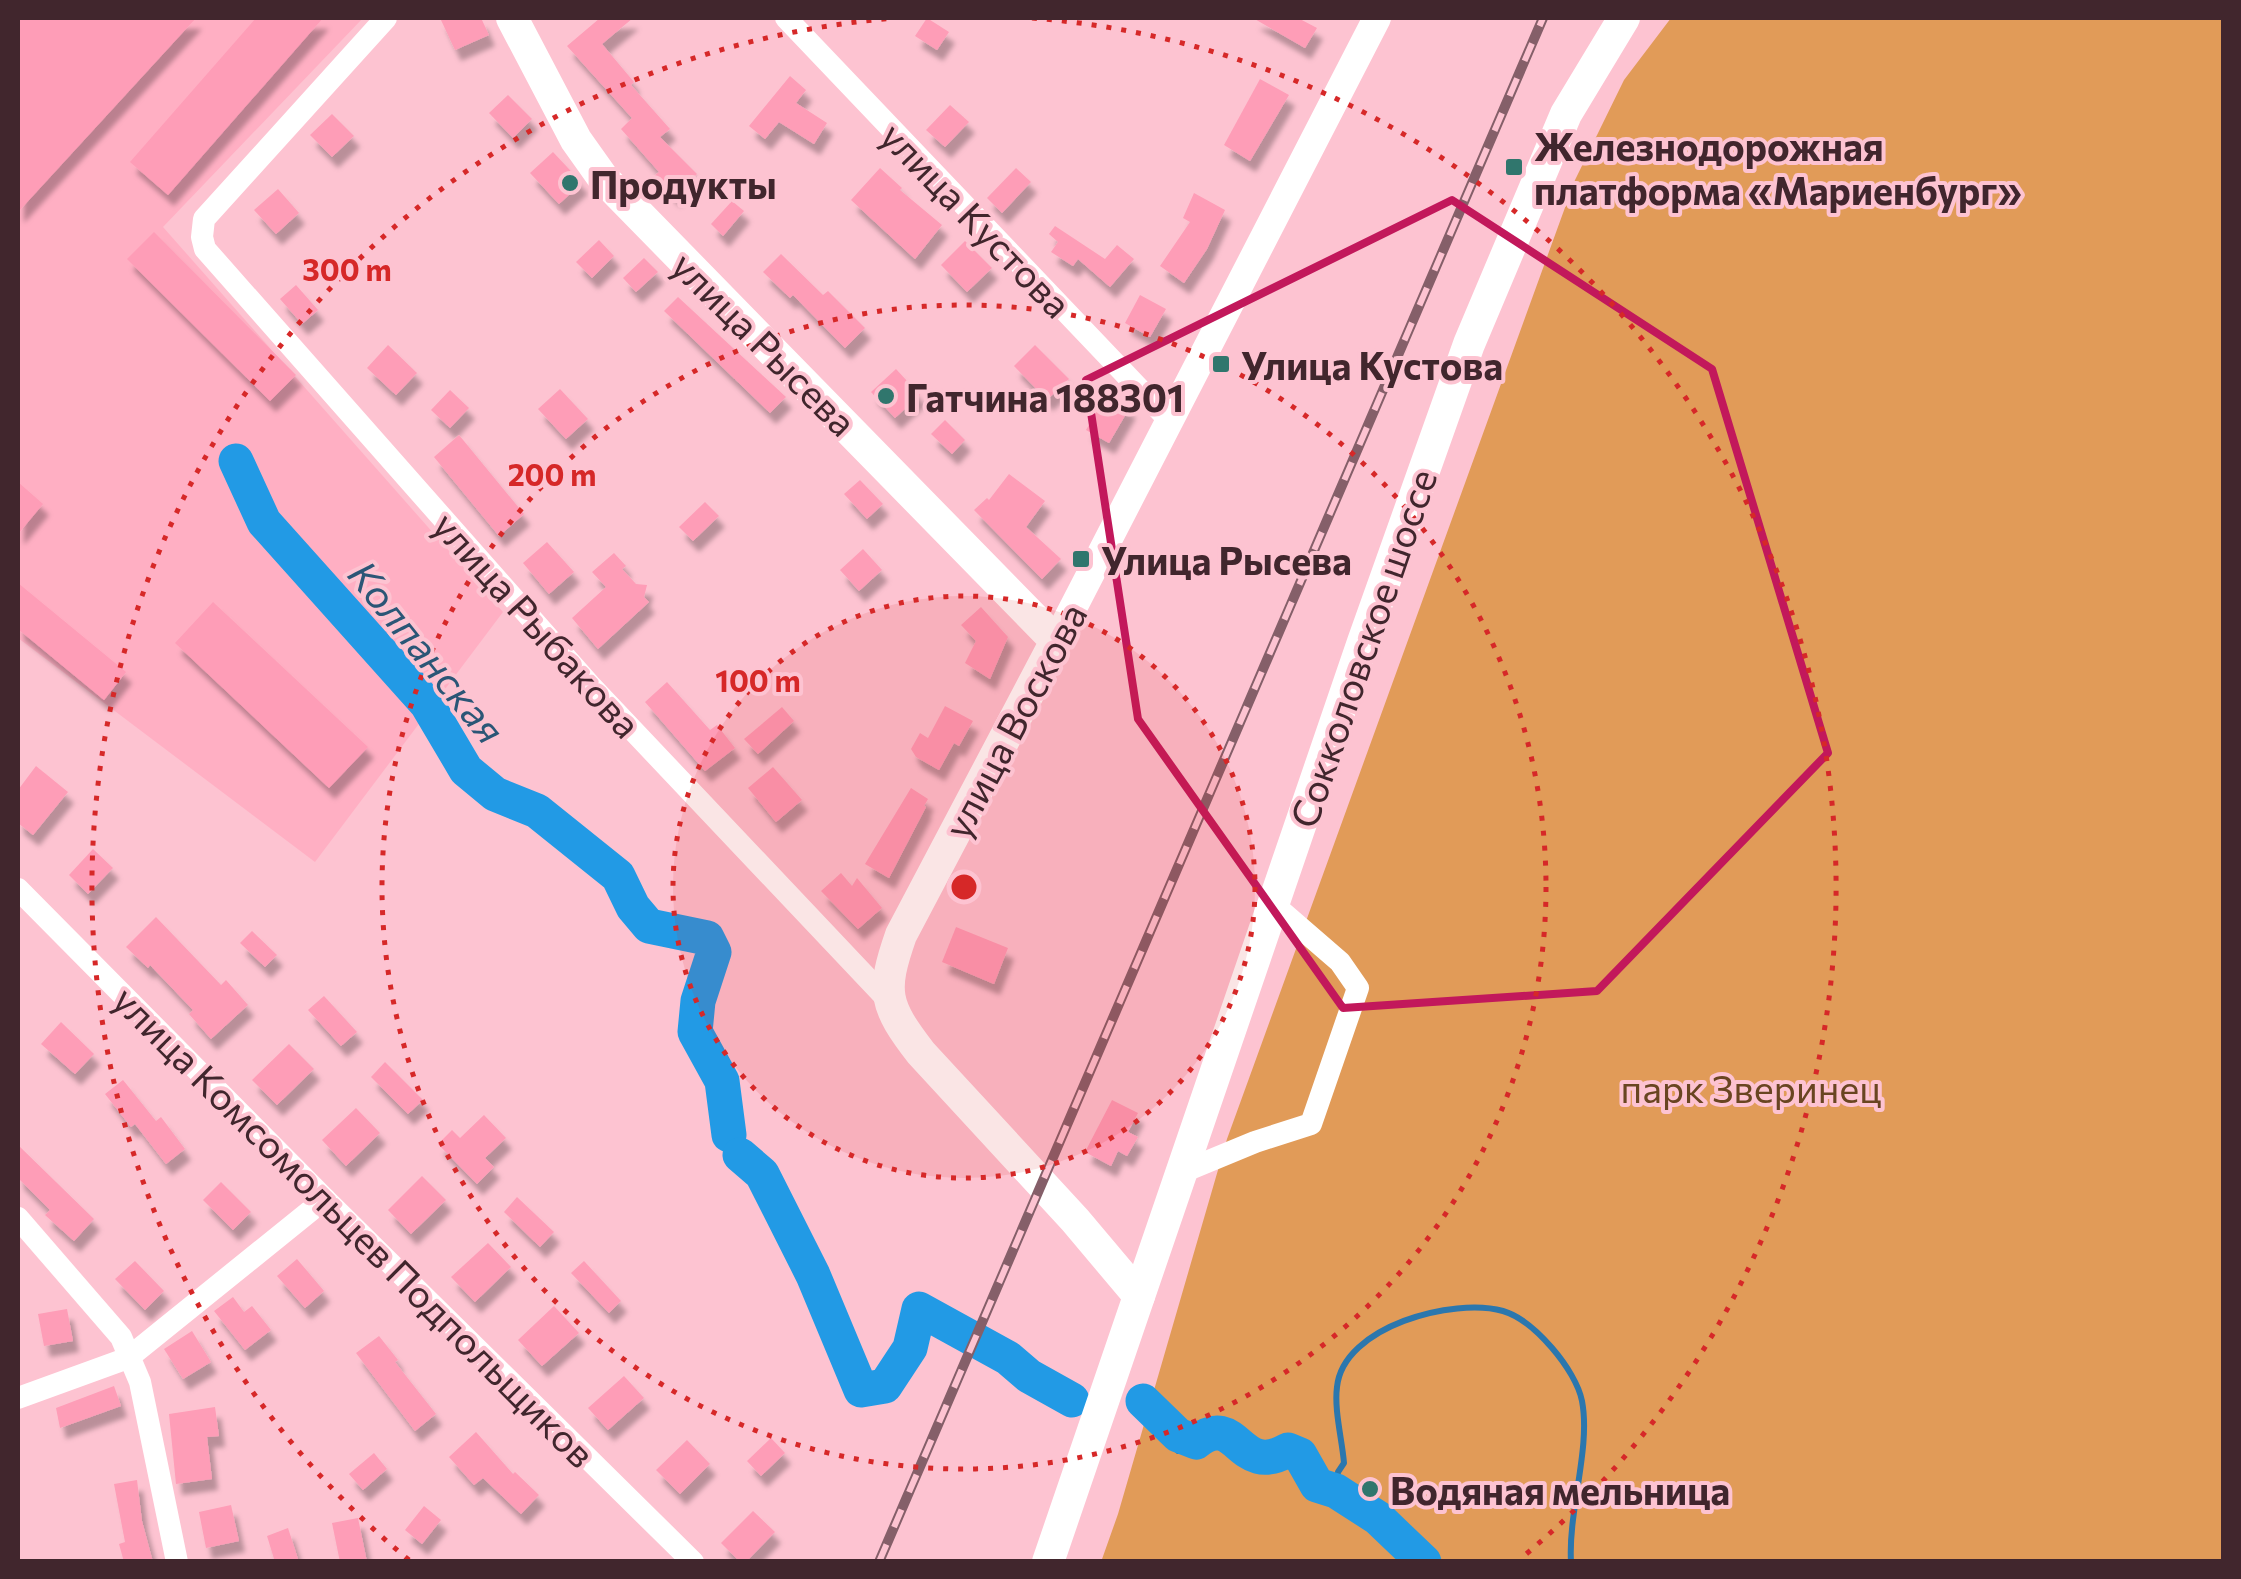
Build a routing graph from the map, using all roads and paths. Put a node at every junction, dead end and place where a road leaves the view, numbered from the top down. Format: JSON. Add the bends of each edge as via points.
{"nodes":[{"id":1,"x":386,"y":18,"type":"edge"},
{"id":2,"x":512,"y":18,"type":"edge"},
{"id":3,"x":786,"y":18,"type":"edge"},
{"id":4,"x":1378,"y":18,"type":"edge"},
{"id":5,"x":1624,"y":18,"type":"edge"},
{"id":6,"x":1168,"y":420,"type":"junction"},
{"id":7,"x":1056,"y":642,"type":"junction"},
{"id":8,"x":18,"y":889,"type":"edge"},
{"id":9,"x":1274,"y":904,"type":"junction"},
{"id":10,"x":880,"y":981,"type":"junction"},
{"id":11,"x":1180,"y":1173,"type":"junction"},
{"id":12,"x":325,"y":1200,"type":"junction"},
{"id":13,"x":18,"y":1218,"type":"edge"},
{"id":14,"x":1139,"y":1296,"type":"junction"},
{"id":15,"x":128,"y":1358,"type":"junction"},
{"id":16,"x":18,"y":1398,"type":"edge"},
{"id":17,"x":177,"y":1562,"type":"edge"},
{"id":18,"x":693,"y":1562,"type":"edge"},
{"id":19,"x":1048,"y":1562,"type":"edge"}],
"edges":[{"from":1,"to":10,"type":"street","name":"улица Рыбакова","via":[[204,219],[206,249],[590,685]]},
{"from":2,"to":7,"type":"main road","name":"улица Рысева","via":[[603,178]]},
{"from":3,"to":6,"type":"street","name":"улица Кустова"},
{"from":4,"to":6,"type":"street","name":"улица Воскова"},
{"from":5,"to":9,"type":"main road","name":"Сокколовское шоссе","via":[[1566,114],[1469,344]]},
{"from":6,"to":7,"type":"street","name":"улица Воскова"},
{"from":7,"to":10,"type":"main road","name":"улица Воскова"},
{"from":8,"to":12,"type":"street","name":"улица Комсомольцев Подпольщиков"},
{"from":9,"to":11,"type":"main road","name":"Сокколовское шоссе"},
{"from":9,"to":11,"type":"street","via":[[1340,962],[1358,988],[1334,1061],[1311,1124]]},
{"from":10,"to":14,"type":"main road","via":[[921,1053]]},
{"from":11,"to":14,"type":"main road","name":"Сокколовское шоссе"},
{"from":12,"to":15,"type":"street"},
{"from":12,"to":18,"type":"street","name":"улица Комсомольцев Подпольщиков"},
{"from":13,"to":15,"type":"street","via":[[121,1338]]},
{"from":14,"to":19,"type":"main road","name":"Сокколовское шоссе"},
{"from":15,"to":16,"type":"street"},
{"from":15,"to":17,"type":"street","via":[[140,1382]]}]}
